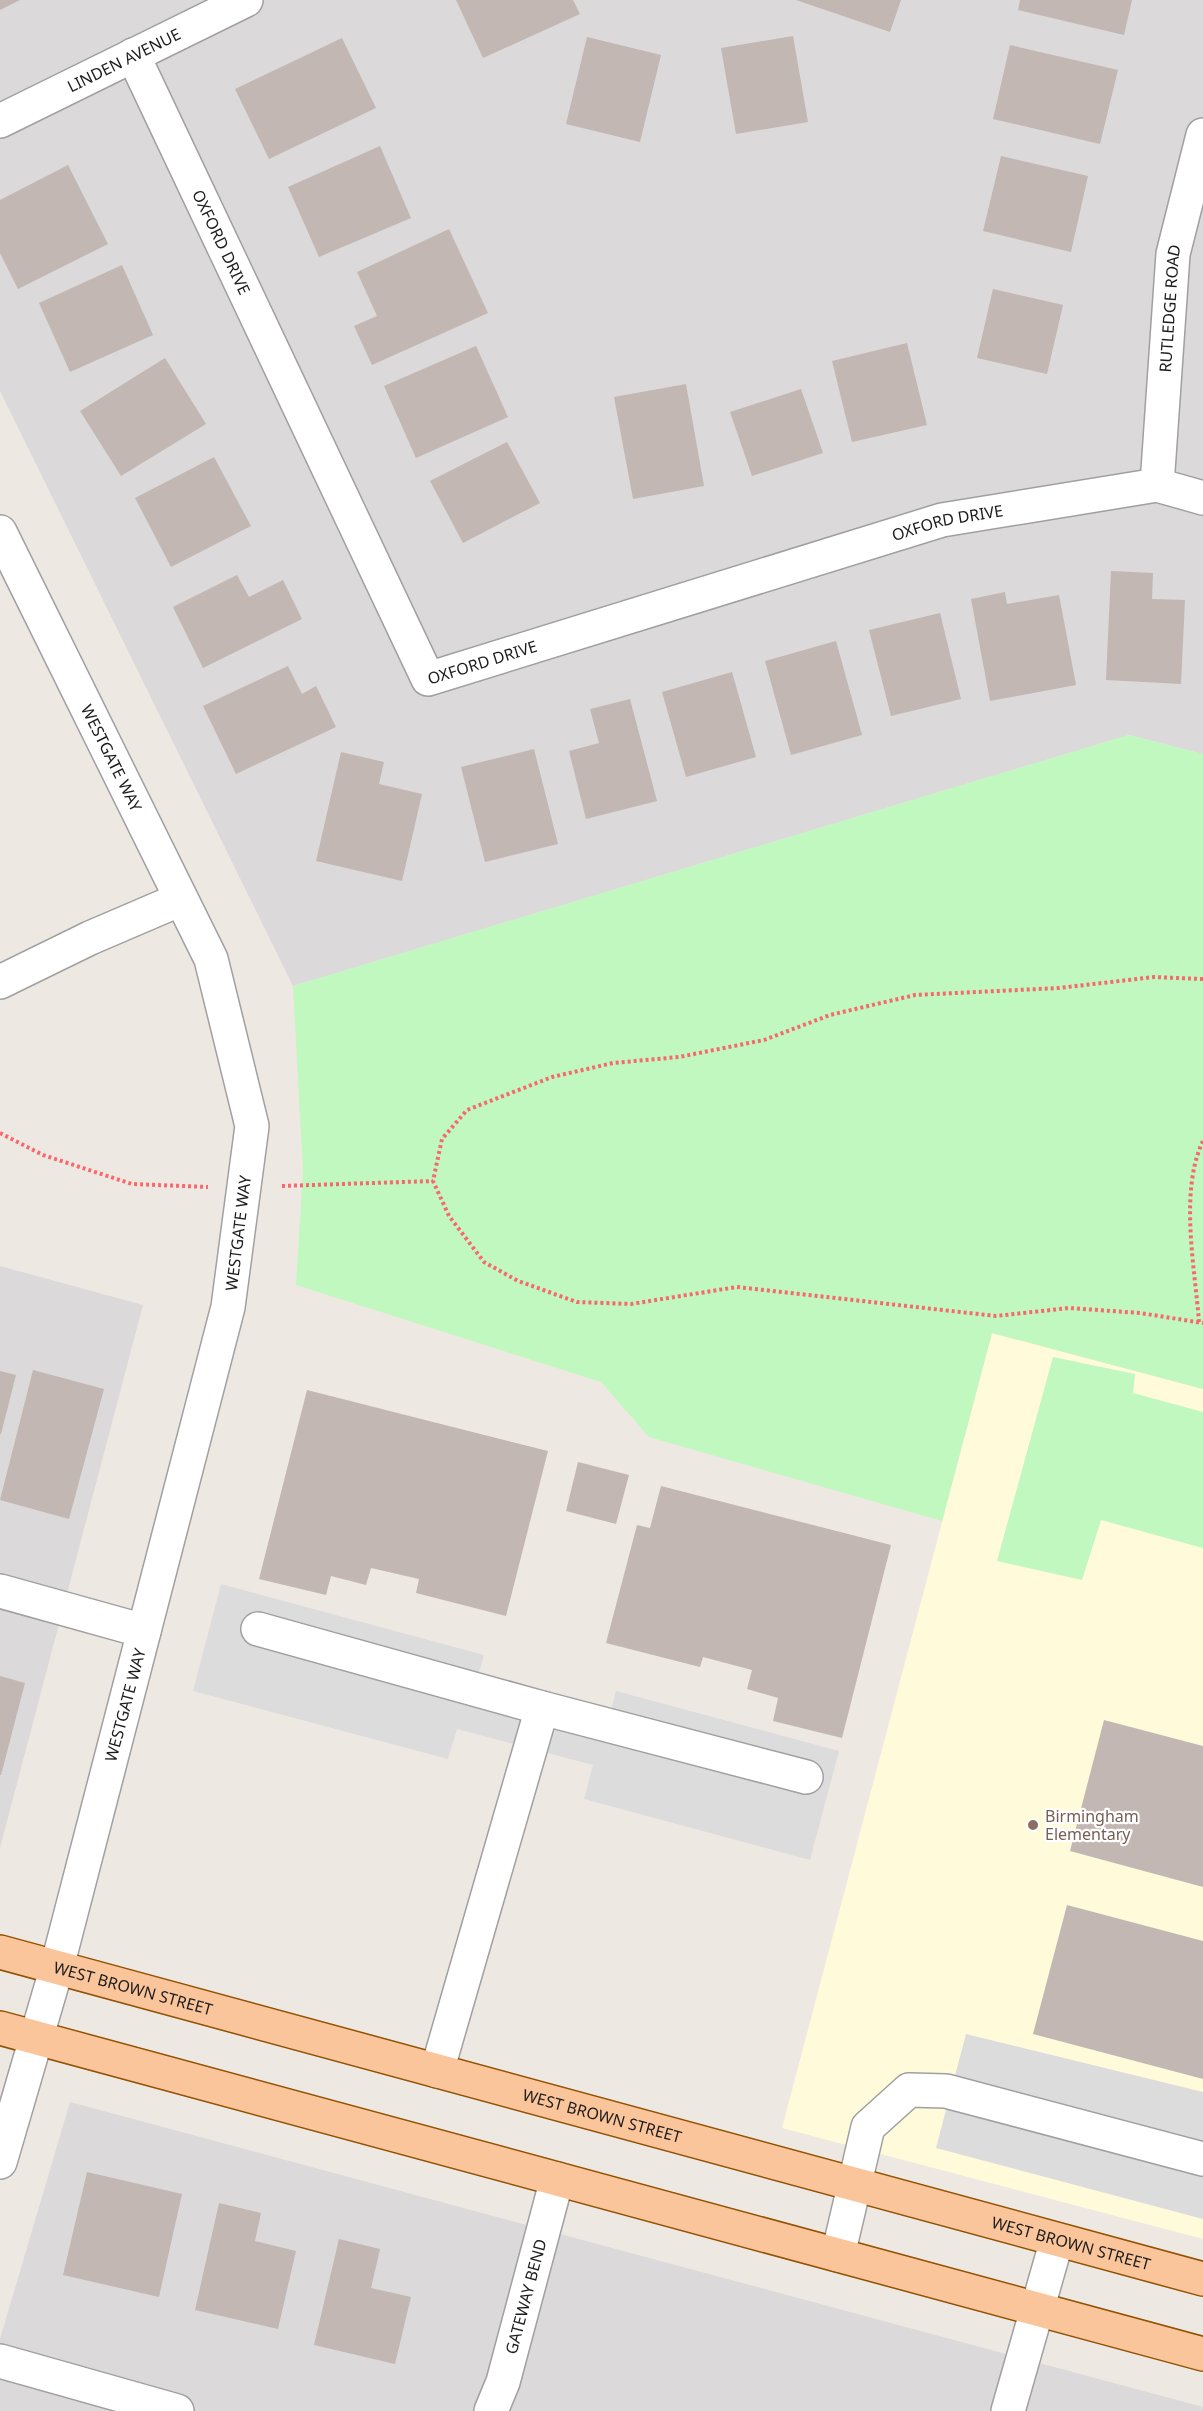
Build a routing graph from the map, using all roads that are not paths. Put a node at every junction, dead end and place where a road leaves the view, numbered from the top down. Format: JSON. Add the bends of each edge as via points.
{"nodes":[{"id":1,"x":246,"y":0,"type":"edge"},
{"id":2,"x":134,"y":55,"type":"junction"},
{"id":3,"x":0,"y":121,"type":"edge"},
{"id":4,"x":1203,"y":135,"type":"edge"},
{"id":5,"x":1156,"y":485,"type":"junction"},
{"id":6,"x":1203,"y":498,"type":"edge"},
{"id":7,"x":0,"y":532,"type":"edge"},
{"id":8,"x":181,"y":899,"type":"junction"},
{"id":9,"x":0,"y":982,"type":"edge"},
{"id":10,"x":0,"y":1591,"type":"edge"},
{"id":11,"x":258,"y":1629,"type":"dead end"},
{"id":12,"x":144,"y":1631,"type":"junction"},
{"id":13,"x":542,"y":1708,"type":"junction"},
{"id":14,"x":806,"y":1777,"type":"dead end"},
{"id":15,"x":0,"y":1952,"type":"edge"},
{"id":16,"x":57,"y":1967,"type":"junction"},
{"id":17,"x":0,"y":2028,"type":"edge"},
{"id":18,"x":36,"y":2037,"type":"junction"},
{"id":19,"x":437,"y":2071,"type":"junction"},
{"id":20,"x":1203,"y":2159,"type":"edge"},
{"id":21,"x":0,"y":2163,"type":"edge"},
{"id":22,"x":557,"y":2179,"type":"junction"},
{"id":23,"x":855,"y":2185,"type":"junction"},
{"id":24,"x":1057,"y":2240,"type":"junction"},
{"id":25,"x":838,"y":2255,"type":"junction"},
{"id":26,"x":1203,"y":2279,"type":"edge"},
{"id":27,"x":1037,"y":2309,"type":"junction"},
{"id":28,"x":1203,"y":2354,"type":"edge"},
{"id":29,"x":0,"y":2361,"type":"edge"},
{"id":30,"x":177,"y":2411,"type":"edge"},
{"id":31,"x":491,"y":2411,"type":"edge"},
{"id":32,"x":1008,"y":2411,"type":"edge"}],
"edges":[{"from":1,"to":2,"type":"street","name":"LINDEN AVENUE"},
{"from":2,"to":3,"type":"street","name":"LINDEN AVENUE"},
{"from":2,"to":5,"type":"street","name":"OXFORD DRIVE","via":[[428,679],[942,520]]},
{"from":4,"to":5,"type":"street","name":"RUTLEDGE ROAD","via":[[1173,254]]},
{"from":5,"to":6,"type":"street","name":"OXFORD DRIVE"},
{"from":7,"to":8,"type":"street","name":"WESTGATE WAY"},
{"from":8,"to":9,"type":"street"},
{"from":8,"to":12,"type":"street","name":"WESTGATE WAY","via":[[211,959],[252,1125],[228,1307]]},
{"from":10,"to":12,"type":"street"},
{"from":11,"to":13,"type":"street"},
{"from":12,"to":16,"type":"street","name":"WESTGATE WAY"},
{"from":13,"to":14,"type":"street"},
{"from":13,"to":19,"type":"street"},
{"from":15,"to":16,"type":"main road","name":"WEST BROWN STREET"},
{"from":16,"to":18,"type":"street","name":"WESTGATE WAY"},
{"from":16,"to":19,"type":"main road","name":"WEST BROWN STREET"},
{"from":17,"to":18,"type":"main road"},
{"from":18,"to":21,"type":"street","name":"WESTGATE WAY"},
{"from":18,"to":22,"type":"main road"},
{"from":19,"to":23,"type":"main road","name":"WEST BROWN STREET"},
{"from":20,"to":23,"type":"street","via":[[946,2091],[909,2090],[868,2127]]},
{"from":22,"to":25,"type":"main road"},
{"from":22,"to":31,"type":"street","name":"GATEWAY BEND","via":[[504,2382]]},
{"from":23,"to":24,"type":"main road","name":"WEST BROWN STREET"},
{"from":23,"to":25,"type":"street"},
{"from":24,"to":26,"type":"main road","name":"WEST BROWN STREET"},
{"from":24,"to":27,"type":"street"},
{"from":25,"to":27,"type":"main road"},
{"from":27,"to":28,"type":"main road"},
{"from":27,"to":32,"type":"street"},
{"from":29,"to":30,"type":"street"}]}
